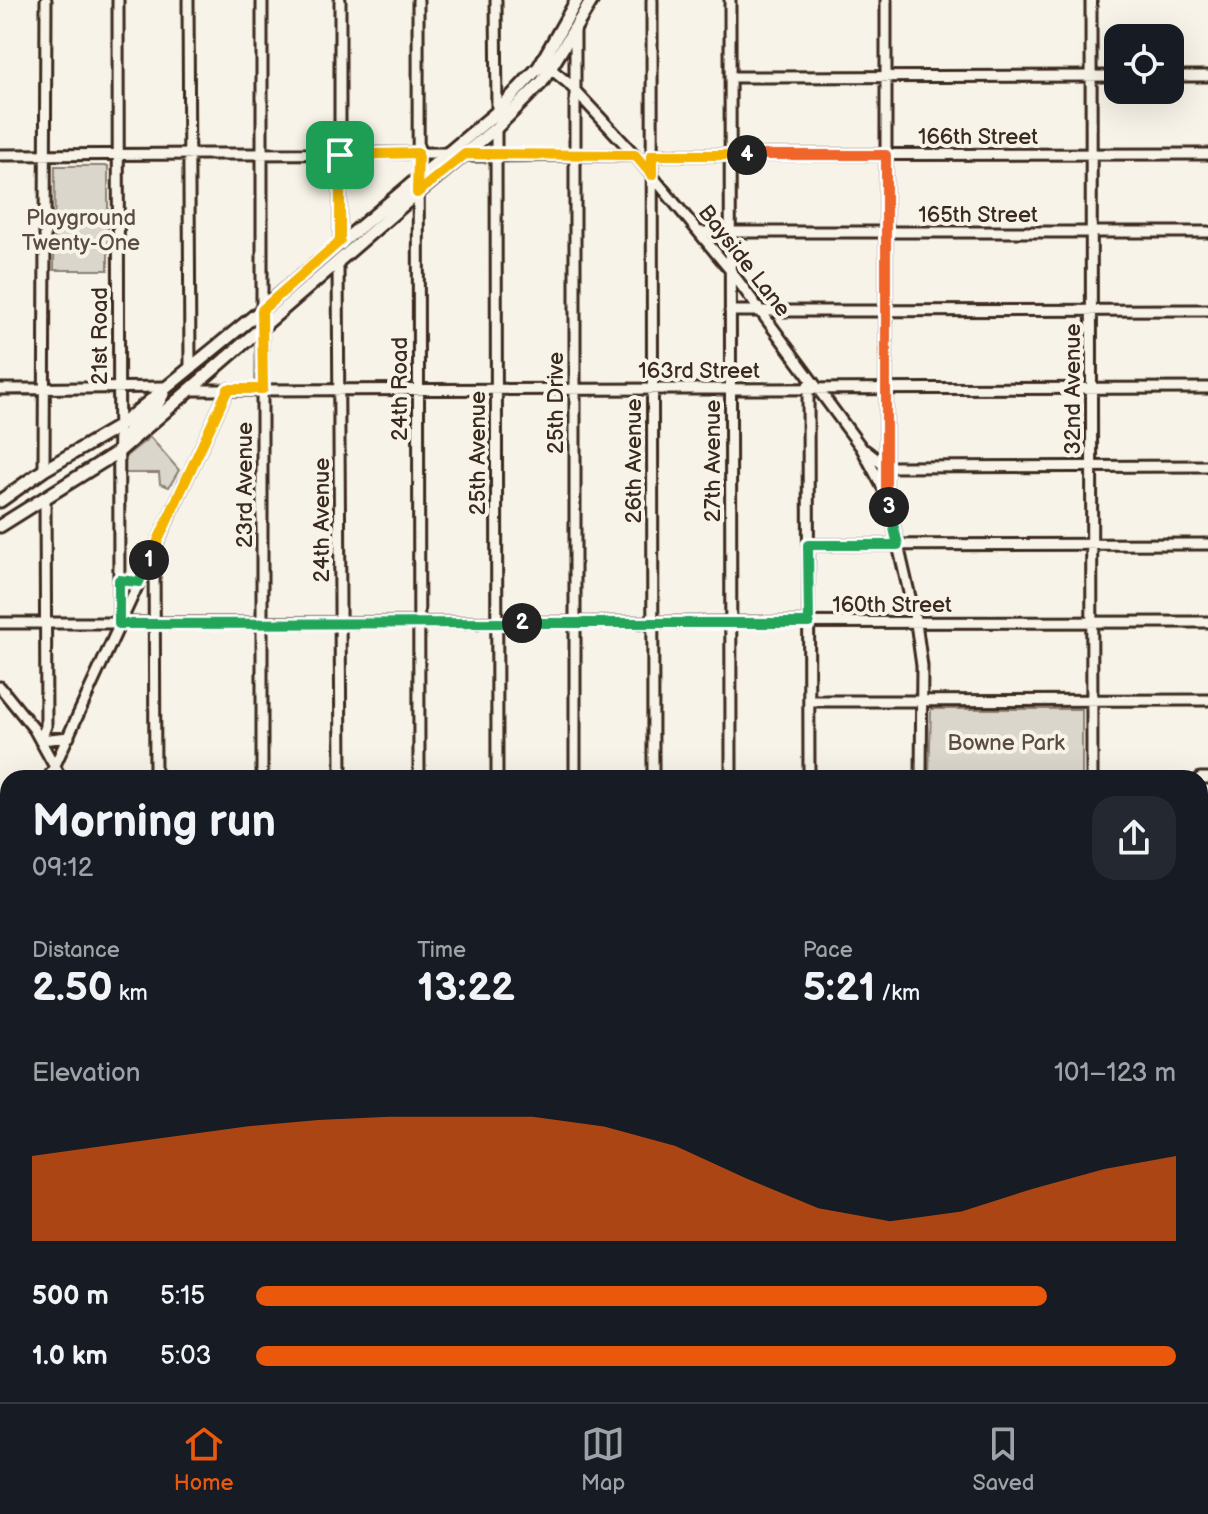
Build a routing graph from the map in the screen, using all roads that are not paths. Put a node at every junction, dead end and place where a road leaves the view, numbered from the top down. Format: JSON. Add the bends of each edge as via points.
{"nodes":[{"id":1,"x":46,"y":0,"type":"edge"},
{"id":2,"x":118,"y":0,"type":"edge"},
{"id":3,"x":188,"y":0,"type":"edge"},
{"id":4,"x":262,"y":0,"type":"edge"},
{"id":5,"x":340,"y":0,"type":"edge"},
{"id":6,"x":418,"y":0,"type":"edge"},
{"id":7,"x":496,"y":0,"type":"edge"},
{"id":8,"x":577,"y":0,"type":"edge"},
{"id":9,"x":592,"y":0,"type":"edge"},
{"id":10,"x":652,"y":0,"type":"edge"},
{"id":11,"x":730,"y":0,"type":"edge"},
{"id":12,"x":886,"y":0,"type":"edge"},
{"id":13,"x":1091,"y":0,"type":"edge"},
{"id":14,"x":575,"y":29,"type":"junction"},
{"id":15,"x":551,"y":69,"type":"junction"},
{"id":16,"x":1091,"y":76,"type":"junction"},
{"id":17,"x":1104,"y":76,"type":"edge"},
{"id":18,"x":1184,"y":76,"type":"edge"},
{"id":19,"x":1208,"y":76,"type":"edge"},
{"id":20,"x":730,"y":77,"type":"junction"},
{"id":21,"x":886,"y":77,"type":"junction"},
{"id":22,"x":574,"y":89,"type":"junction"},
{"id":23,"x":497,"y":112,"type":"junction"},
{"id":24,"x":496,"y":128,"type":"junction"},
{"id":25,"x":418,"y":153,"type":"junction"},
{"id":26,"x":447,"y":153,"type":"junction"},
{"id":27,"x":465,"y":154,"type":"junction"},
{"id":28,"x":1091,"y":154,"type":"junction"},
{"id":29,"x":1208,"y":154,"type":"edge"},
{"id":30,"x":0,"y":155,"type":"edge"},
{"id":31,"x":46,"y":155,"type":"junction"},
{"id":32,"x":118,"y":155,"type":"junction"},
{"id":33,"x":188,"y":155,"type":"junction"},
{"id":34,"x":262,"y":155,"type":"junction"},
{"id":35,"x":340,"y":155,"type":"junction"},
{"id":36,"x":574,"y":155,"type":"junction"},
{"id":37,"x":635,"y":155,"type":"junction"},
{"id":38,"x":652,"y":155,"type":"junction"},
{"id":39,"x":730,"y":155,"type":"junction"},
{"id":40,"x":886,"y":155,"type":"junction"},
{"id":41,"x":497,"y":156,"type":"junction"},
{"id":42,"x":652,"y":175,"type":"junction"},
{"id":43,"x":417,"y":176,"type":"junction"},
{"id":44,"x":417,"y":193,"type":"junction"},
{"id":45,"x":700,"y":232,"type":"junction"},
{"id":46,"x":1208,"y":232,"type":"edge"},
{"id":47,"x":730,"y":233,"type":"junction"},
{"id":48,"x":886,"y":233,"type":"junction"},
{"id":49,"x":1091,"y":233,"type":"junction"},
{"id":50,"x":340,"y":241,"type":"junction"},
{"id":51,"x":338,"y":262,"type":"junction"},
{"id":52,"x":730,"y":270,"type":"junction"},
{"id":53,"x":262,"y":310,"type":"junction"},
{"id":54,"x":1091,"y":310,"type":"junction"},
{"id":55,"x":1208,"y":310,"type":"edge"},
{"id":56,"x":730,"y":311,"type":"junction"},
{"id":57,"x":760,"y":311,"type":"junction"},
{"id":58,"x":886,"y":311,"type":"junction"},
{"id":59,"x":262,"y":327,"type":"junction"},
{"id":60,"x":190,"y":366,"type":"junction"},
{"id":61,"x":165,"y":387,"type":"junction"},
{"id":62,"x":1091,"y":388,"type":"junction"},
{"id":63,"x":1208,"y":388,"type":"edge"},
{"id":64,"x":0,"y":389,"type":"edge"},
{"id":65,"x":45,"y":389,"type":"junction"},
{"id":66,"x":118,"y":389,"type":"junction"},
{"id":67,"x":228,"y":389,"type":"junction"},
{"id":68,"x":263,"y":389,"type":"junction"},
{"id":69,"x":340,"y":389,"type":"junction"},
{"id":70,"x":418,"y":389,"type":"junction"},
{"id":71,"x":496,"y":389,"type":"junction"},
{"id":72,"x":574,"y":389,"type":"junction"},
{"id":73,"x":652,"y":389,"type":"junction"},
{"id":74,"x":730,"y":389,"type":"junction"},
{"id":75,"x":813,"y":389,"type":"junction"},
{"id":76,"x":887,"y":389,"type":"junction"},
{"id":77,"x":190,"y":390,"type":"junction"},
{"id":78,"x":118,"y":427,"type":"junction"},
{"id":79,"x":861,"y":447,"type":"junction"},
{"id":80,"x":118,"y":452,"type":"junction"},
{"id":81,"x":1091,"y":466,"type":"junction"},
{"id":82,"x":1208,"y":466,"type":"edge"},
{"id":83,"x":887,"y":467,"type":"junction"},
{"id":84,"x":44,"y":470,"type":"junction"},
{"id":85,"x":886,"y":493,"type":"junction"},
{"id":86,"x":45,"y":497,"type":"junction"},
{"id":87,"x":0,"y":501,"type":"edge"},
{"id":88,"x":0,"y":526,"type":"edge"},
{"id":89,"x":1092,"y":544,"type":"junction"},
{"id":90,"x":1208,"y":544,"type":"edge"},
{"id":91,"x":808,"y":545,"type":"junction"},
{"id":92,"x":898,"y":545,"type":"junction"},
{"id":93,"x":154,"y":550,"type":"junction"},
{"id":94,"x":119,"y":580,"type":"junction"},
{"id":95,"x":139,"y":582,"type":"junction"},
{"id":96,"x":1092,"y":622,"type":"junction"},
{"id":97,"x":1208,"y":622,"type":"edge"},
{"id":98,"x":0,"y":623,"type":"edge"},
{"id":99,"x":46,"y":623,"type":"junction"},
{"id":100,"x":155,"y":623,"type":"junction"},
{"id":101,"x":262,"y":623,"type":"junction"},
{"id":102,"x":341,"y":623,"type":"junction"},
{"id":103,"x":419,"y":623,"type":"junction"},
{"id":104,"x":496,"y":623,"type":"junction"},
{"id":105,"x":575,"y":623,"type":"junction"},
{"id":106,"x":653,"y":623,"type":"junction"},
{"id":107,"x":731,"y":623,"type":"junction"},
{"id":108,"x":809,"y":623,"type":"junction"},
{"id":109,"x":916,"y":623,"type":"junction"},
{"id":110,"x":119,"y":624,"type":"junction"},
{"id":111,"x":0,"y":687,"type":"edge"},
{"id":112,"x":1208,"y":700,"type":"edge"},
{"id":113,"x":809,"y":701,"type":"junction"},
{"id":114,"x":923,"y":701,"type":"junction"},
{"id":115,"x":1092,"y":701,"type":"junction"},
{"id":116,"x":69,"y":737,"type":"junction"},
{"id":117,"x":41,"y":740,"type":"junction"},
{"id":118,"x":55,"y":766,"type":"junction"},
{"id":119,"x":53,"y":770,"type":"edge"},
{"id":120,"x":57,"y":770,"type":"edge"},
{"id":121,"x":155,"y":770,"type":"edge"},
{"id":122,"x":262,"y":770,"type":"edge"},
{"id":123,"x":341,"y":770,"type":"edge"},
{"id":124,"x":419,"y":770,"type":"edge"},
{"id":125,"x":497,"y":770,"type":"edge"},
{"id":126,"x":575,"y":770,"type":"edge"},
{"id":127,"x":653,"y":770,"type":"edge"},
{"id":128,"x":731,"y":770,"type":"edge"},
{"id":129,"x":809,"y":770,"type":"edge"},
{"id":130,"x":921,"y":770,"type":"edge"},
{"id":131,"x":1092,"y":770,"type":"edge"}],
"edges":[{"from":1,"to":31,"type":"street"},
{"from":2,"to":32,"type":"street","name":"21st Road"},
{"from":3,"to":33,"type":"street"},
{"from":4,"to":34,"type":"street","name":"23rd Avenue"},
{"from":5,"to":35,"type":"street"},
{"from":6,"to":25,"type":"street","name":"24th Road"},
{"from":7,"to":23,"type":"street"},
{"from":8,"to":23,"type":"main road","via":[[539,67]]},
{"from":9,"to":14,"type":"main road"},
{"from":10,"to":38,"type":"street","name":"26th Avenue"},
{"from":11,"to":20,"type":"street","name":"27th Avenue"},
{"from":12,"to":21,"type":"street"},
{"from":13,"to":16,"type":"street","name":"32nd Avenue"},
{"from":14,"to":15,"type":"main road"},
{"from":14,"to":22,"type":"street","name":"25th Drive"},
{"from":15,"to":22,"type":"street","name":"Bayside Lane"},
{"from":15,"to":24,"type":"main road"},
{"from":16,"to":17,"type":"street"},
{"from":16,"to":21,"type":"street"},
{"from":16,"to":28,"type":"street","name":"32nd Avenue"},
{"from":18,"to":19,"type":"street"},
{"from":20,"to":21,"type":"street"},
{"from":20,"to":39,"type":"street","name":"27th Avenue"},
{"from":21,"to":40,"type":"street"},
{"from":22,"to":36,"type":"street","name":"25th Drive"},
{"from":22,"to":37,"type":"street","name":"Bayside Lane"},
{"from":23,"to":26,"type":"main road"},
{"from":24,"to":27,"type":"main road"},
{"from":24,"to":41,"type":"street","name":"25th Avenue"},
{"from":25,"to":26,"type":"street"},
{"from":25,"to":35,"type":"street"},
{"from":25,"to":43,"type":"street","name":"24th Road"},
{"from":26,"to":43,"type":"main road"},
{"from":27,"to":41,"type":"street"},
{"from":27,"to":44,"type":"main road"},
{"from":28,"to":29,"type":"street","name":"166th Street"},
{"from":28,"to":40,"type":"street","name":"166th Street"},
{"from":28,"to":49,"type":"street","name":"32nd Avenue"},
{"from":30,"to":31,"type":"street"},
{"from":31,"to":32,"type":"street"},
{"from":31,"to":65,"type":"street"},
{"from":32,"to":33,"type":"street"},
{"from":32,"to":66,"type":"street","name":"21st Road"},
{"from":33,"to":34,"type":"street"},
{"from":33,"to":60,"type":"street"},
{"from":34,"to":35,"type":"street"},
{"from":34,"to":53,"type":"street","name":"23rd Avenue"},
{"from":35,"to":50,"type":"street"},
{"from":36,"to":37,"type":"street"},
{"from":36,"to":41,"type":"street"},
{"from":36,"to":72,"type":"street","name":"25th Drive"},
{"from":37,"to":42,"type":"street","name":"Bayside Lane"},
{"from":38,"to":39,"type":"street","name":"166th Street"},
{"from":38,"to":42,"type":"street","name":"26th Avenue"},
{"from":39,"to":40,"type":"street","name":"166th Street"},
{"from":39,"to":47,"type":"street","name":"27th Avenue"},
{"from":40,"to":48,"type":"street"},
{"from":41,"to":71,"type":"street","name":"25th Avenue"},
{"from":42,"to":45,"type":"street","name":"Bayside Lane"},
{"from":42,"to":73,"type":"street","name":"26th Avenue"},
{"from":43,"to":44,"type":"street","name":"24th Road"},
{"from":43,"to":50,"type":"main road"},
{"from":44,"to":51,"type":"main road"},
{"from":44,"to":70,"type":"street","name":"24th Road"},
{"from":45,"to":47,"type":"street","name":"165th Street"},
{"from":45,"to":52,"type":"street","name":"Bayside Lane"},
{"from":46,"to":49,"type":"street","name":"165th Street"},
{"from":47,"to":48,"type":"street","name":"165th Street"},
{"from":47,"to":52,"type":"street","name":"27th Avenue"},
{"from":48,"to":49,"type":"street","name":"165th Street"},
{"from":48,"to":58,"type":"street"},
{"from":49,"to":54,"type":"street","name":"32nd Avenue"},
{"from":50,"to":53,"type":"main road"},
{"from":51,"to":59,"type":"main road"},
{"from":51,"to":69,"type":"street","name":"24th Avenue"},
{"from":52,"to":56,"type":"street","name":"27th Avenue"},
{"from":52,"to":57,"type":"street","name":"Bayside Lane"},
{"from":53,"to":59,"type":"street","name":"23rd Avenue"},
{"from":53,"to":60,"type":"main road"},
{"from":54,"to":55,"type":"street"},
{"from":54,"to":58,"type":"street"},
{"from":54,"to":62,"type":"street","name":"32nd Avenue"},
{"from":56,"to":57,"type":"street"},
{"from":56,"to":74,"type":"street","name":"27th Avenue"},
{"from":57,"to":58,"type":"street"},
{"from":57,"to":75,"type":"street","name":"Bayside Lane","via":[[808,374]]},
{"from":58,"to":76,"type":"street"},
{"from":59,"to":68,"type":"street","name":"23rd Avenue"},
{"from":59,"to":77,"type":"main road"},
{"from":60,"to":61,"type":"main road"},
{"from":61,"to":66,"type":"street"},
{"from":61,"to":78,"type":"main road"},
{"from":61,"to":80,"type":"main road","via":[[160,400],[125,434]]},
{"from":62,"to":63,"type":"street","name":"163rd Street"},
{"from":62,"to":76,"type":"street","name":"163rd Street"},
{"from":62,"to":81,"type":"street","name":"32nd Avenue"},
{"from":64,"to":65,"type":"street"},
{"from":65,"to":66,"type":"street"},
{"from":65,"to":84,"type":"street"},
{"from":66,"to":78,"type":"street","name":"21st Road"},
{"from":67,"to":68,"type":"street","name":"163rd Street"},
{"from":67,"to":77,"type":"street","name":"163rd Street"},
{"from":67,"to":93,"type":"street"},
{"from":68,"to":69,"type":"street","name":"163rd Street"},
{"from":68,"to":101,"type":"street","name":"23rd Avenue"},
{"from":69,"to":70,"type":"street","name":"163rd Street"},
{"from":69,"to":102,"type":"street","name":"24th Avenue"},
{"from":70,"to":71,"type":"street","name":"163rd Street"},
{"from":70,"to":103,"type":"street","name":"24th Road"},
{"from":71,"to":72,"type":"street","name":"163rd Street"},
{"from":71,"to":104,"type":"street","name":"25th Avenue"},
{"from":72,"to":73,"type":"street","name":"163rd Street"},
{"from":72,"to":105,"type":"street","name":"25th Drive"},
{"from":73,"to":74,"type":"street","name":"163rd Street"},
{"from":73,"to":106,"type":"street","name":"26th Avenue"},
{"from":74,"to":75,"type":"street","name":"163rd Street"},
{"from":74,"to":107,"type":"street","name":"27th Avenue"},
{"from":75,"to":76,"type":"street","name":"163rd Street"},
{"from":75,"to":79,"type":"street"},
{"from":75,"to":91,"type":"street"},
{"from":76,"to":83,"type":"street"},
{"from":77,"to":80,"type":"main road"},
{"from":78,"to":80,"type":"street","name":"21st Road"},
{"from":78,"to":84,"type":"main road"},
{"from":79,"to":83,"type":"street"},
{"from":79,"to":85,"type":"street"},
{"from":80,"to":86,"type":"main road"},
{"from":80,"to":94,"type":"street","name":"21st Road"},
{"from":81,"to":82,"type":"street"},
{"from":81,"to":83,"type":"street"},
{"from":81,"to":89,"type":"street","name":"32nd Avenue"},
{"from":83,"to":85,"type":"street"},
{"from":84,"to":87,"type":"main road"},
{"from":85,"to":92,"type":"street"},
{"from":86,"to":88,"type":"main road"},
{"from":86,"to":99,"type":"street"},
{"from":89,"to":90,"type":"street"},
{"from":89,"to":92,"type":"street"},
{"from":89,"to":96,"type":"street","name":"32nd Avenue"},
{"from":91,"to":92,"type":"street"},
{"from":91,"to":108,"type":"street"},
{"from":92,"to":109,"type":"street"},
{"from":93,"to":95,"type":"street"},
{"from":93,"to":100,"type":"street"},
{"from":94,"to":95,"type":"street"},
{"from":94,"to":110,"type":"street","name":"21st Road"},
{"from":95,"to":110,"type":"street"},
{"from":96,"to":97,"type":"street","name":"160th Street"},
{"from":96,"to":109,"type":"street","name":"160th Street"},
{"from":96,"to":115,"type":"street","name":"32nd Avenue"},
{"from":98,"to":99,"type":"street","name":"160th Street"},
{"from":99,"to":110,"type":"street","name":"160th Street"},
{"from":99,"to":117,"type":"street","via":[[46,726]]},
{"from":100,"to":101,"type":"street","name":"160th Street"},
{"from":100,"to":110,"type":"street","name":"160th Street"},
{"from":100,"to":121,"type":"street"},
{"from":101,"to":102,"type":"street","name":"160th Street"},
{"from":101,"to":122,"type":"street","name":"23rd Avenue"},
{"from":102,"to":103,"type":"street","name":"160th Street"},
{"from":102,"to":123,"type":"street","name":"24th Avenue"},
{"from":103,"to":104,"type":"street","name":"160th Street"},
{"from":103,"to":124,"type":"street","name":"24th Road"},
{"from":104,"to":105,"type":"street","name":"160th Street"},
{"from":104,"to":125,"type":"street","name":"25th Avenue"},
{"from":105,"to":106,"type":"street","name":"160th Street"},
{"from":105,"to":126,"type":"street","name":"25th Drive"},
{"from":106,"to":107,"type":"street","name":"160th Street"},
{"from":106,"to":127,"type":"street","name":"26th Avenue"},
{"from":107,"to":108,"type":"street","name":"160th Street"},
{"from":107,"to":128,"type":"street","name":"27th Avenue"},
{"from":108,"to":109,"type":"street","name":"160th Street"},
{"from":108,"to":113,"type":"street"},
{"from":109,"to":114,"type":"street"},
{"from":110,"to":116,"type":"street"},
{"from":111,"to":117,"type":"street"},
{"from":112,"to":115,"type":"street"},
{"from":113,"to":114,"type":"street"},
{"from":113,"to":129,"type":"street"},
{"from":114,"to":115,"type":"street"},
{"from":114,"to":130,"type":"street"},
{"from":115,"to":131,"type":"street","name":"32nd Avenue"},
{"from":116,"to":117,"type":"street"},
{"from":116,"to":118,"type":"street"},
{"from":117,"to":118,"type":"street"},
{"from":118,"to":119,"type":"street"},
{"from":118,"to":120,"type":"street"}]}
